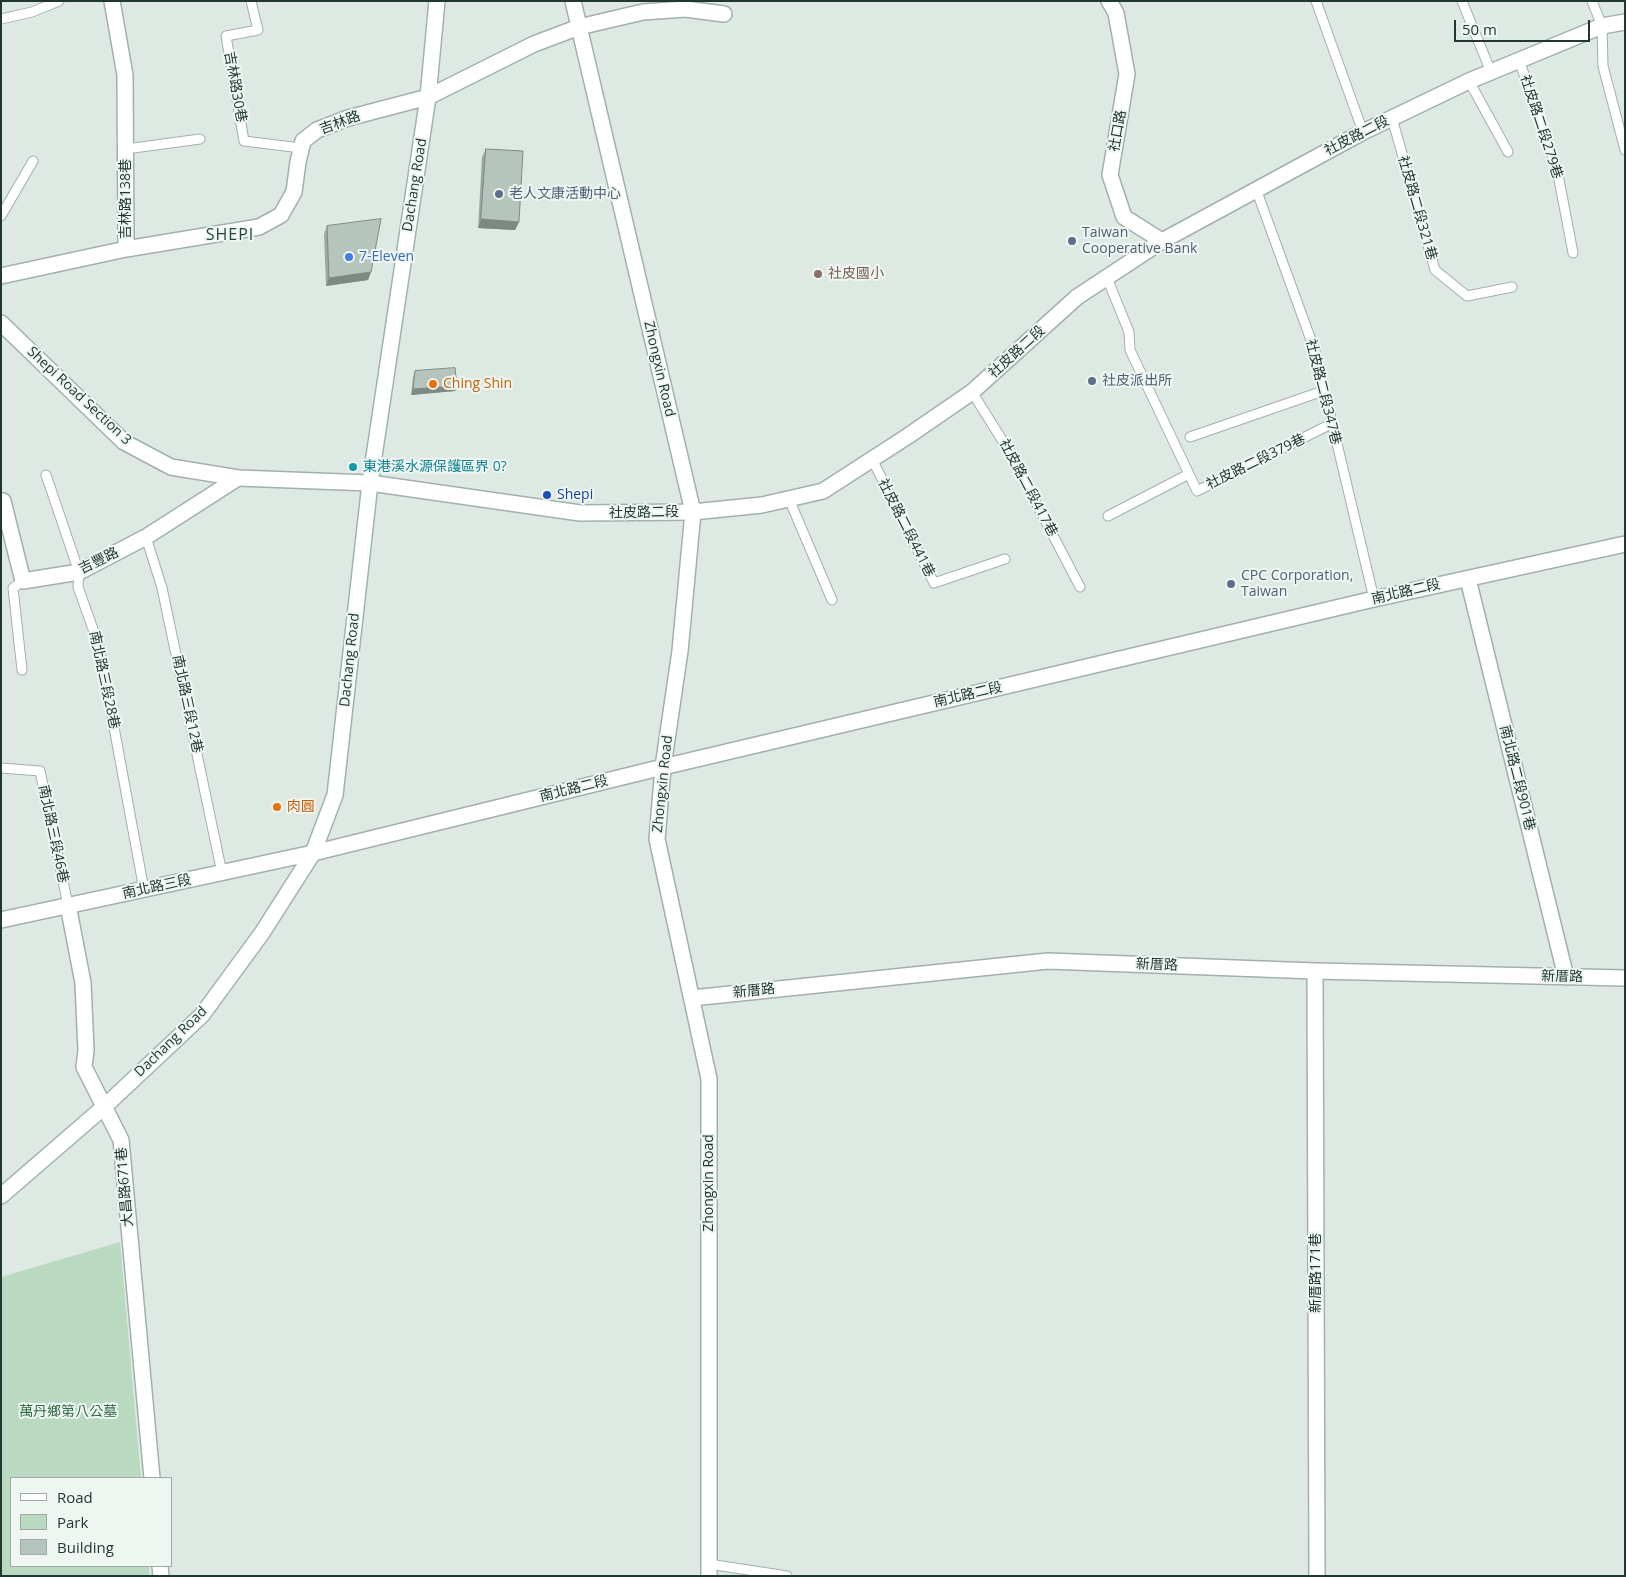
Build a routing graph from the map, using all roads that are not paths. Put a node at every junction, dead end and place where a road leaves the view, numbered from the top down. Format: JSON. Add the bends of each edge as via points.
{"nodes":[{"id":1,"x":59,"y":1,"type":"edge"},
{"id":2,"x":112,"y":1,"type":"edge"},
{"id":3,"x":251,"y":1,"type":"edge"},
{"id":4,"x":437,"y":1,"type":"edge"},
{"id":5,"x":573,"y":1,"type":"edge"},
{"id":6,"x":1109,"y":1,"type":"edge"},
{"id":7,"x":1316,"y":1,"type":"edge"},
{"id":8,"x":1462,"y":1,"type":"edge"},
{"id":9,"x":1592,"y":1,"type":"edge"},
{"id":10,"x":724,"y":14,"type":"dead end"},
{"id":11,"x":1,"y":19,"type":"edge"},
{"id":12,"x":1625,"y":22,"type":"edge"},
{"id":13,"x":1602,"y":26,"type":"junction"},
{"id":14,"x":579,"y":27,"type":"junction"},
{"id":15,"x":1518,"y":60,"type":"junction"},
{"id":16,"x":1491,"y":72,"type":"junction"},
{"id":17,"x":1469,"y":81,"type":"junction"},
{"id":18,"x":428,"y":97,"type":"junction"},
{"id":19,"x":1392,"y":118,"type":"junction"},
{"id":20,"x":1363,"y":132,"type":"junction"},
{"id":21,"x":200,"y":138,"type":"dead end"},
{"id":22,"x":301,"y":148,"type":"junction"},
{"id":23,"x":126,"y":149,"type":"junction"},
{"id":24,"x":1625,"y":150,"type":"edge"},
{"id":25,"x":1508,"y":152,"type":"dead end"},
{"id":26,"x":33,"y":161,"type":"dead end"},
{"id":27,"x":1256,"y":189,"type":"junction"},
{"id":28,"x":1,"y":216,"type":"edge"},
{"id":29,"x":1162,"y":241,"type":"junction"},
{"id":30,"x":126,"y":249,"type":"junction"},
{"id":31,"x":1573,"y":253,"type":"dead end"},
{"id":32,"x":1,"y":276,"type":"edge"},
{"id":33,"x":1107,"y":278,"type":"junction"},
{"id":34,"x":1512,"y":287,"type":"dead end"},
{"id":35,"x":1,"y":323,"type":"edge"},
{"id":36,"x":1324,"y":391,"type":"junction"},
{"id":37,"x":972,"y":392,"type":"junction"},
{"id":38,"x":1331,"y":424,"type":"junction"},
{"id":39,"x":1190,"y":437,"type":"dead end"},
{"id":40,"x":872,"y":459,"type":"junction"},
{"id":41,"x":1189,"y":474,"type":"junction"},
{"id":42,"x":46,"y":475,"type":"dead end"},
{"id":43,"x":238,"y":478,"type":"junction"},
{"id":44,"x":370,"y":483,"type":"junction"},
{"id":45,"x":2,"y":499,"type":"edge"},
{"id":46,"x":789,"y":499,"type":"junction"},
{"id":47,"x":693,"y":512,"type":"junction"},
{"id":48,"x":1108,"y":516,"type":"dead end"},
{"id":49,"x":146,"y":537,"type":"junction"},
{"id":50,"x":1625,"y":544,"type":"edge"},
{"id":51,"x":1005,"y":559,"type":"dead end"},
{"id":52,"x":79,"y":572,"type":"junction"},
{"id":53,"x":1468,"y":579,"type":"junction"},
{"id":54,"x":23,"y":581,"type":"junction"},
{"id":55,"x":1080,"y":587,"type":"dead end"},
{"id":56,"x":1374,"y":599,"type":"junction"},
{"id":57,"x":832,"y":600,"type":"dead end"},
{"id":58,"x":22,"y":670,"type":"dead end"},
{"id":59,"x":663,"y":767,"type":"junction"},
{"id":60,"x":1,"y":768,"type":"edge"},
{"id":61,"x":313,"y":853,"type":"junction"},
{"id":62,"x":222,"y":873,"type":"junction"},
{"id":63,"x":144,"y":890,"type":"junction"},
{"id":64,"x":68,"y":905,"type":"junction"},
{"id":65,"x":1,"y":920,"type":"edge"},
{"id":66,"x":1316,"y":971,"type":"junction"},
{"id":67,"x":1566,"y":977,"type":"junction"},
{"id":68,"x":1625,"y":978,"type":"edge"},
{"id":69,"x":692,"y":998,"type":"junction"},
{"id":70,"x":104,"y":1107,"type":"junction"},
{"id":71,"x":1,"y":1196,"type":"edge"},
{"id":72,"x":152,"y":1477,"type":"edge"},
{"id":73,"x":709,"y":1570,"type":"edge"},
{"id":74,"x":787,"y":1576,"type":"edge"},
{"id":75,"x":1317,"y":1576,"type":"edge"}],
"edges":[{"from":1,"to":11,"type":"lane","via":[[32,12]]},
{"from":2,"to":23,"type":"street","name":"吉林路138巷","via":[[125,76]]},
{"from":3,"to":22,"type":"lane","name":"吉林路30巷","via":[[258,30],[226,36],[244,141]]},
{"from":4,"to":18,"type":"street","name":"Dachang Road"},
{"from":5,"to":14,"type":"street","name":"Zhongxin Road"},
{"from":6,"to":29,"type":"street","name":"社口路","via":[[1116,13],[1127,74],[1110,175],[1124,217]]},
{"from":7,"to":20,"type":"lane"},
{"from":8,"to":16,"type":"lane"},
{"from":9,"to":13,"type":"lane"},
{"from":10,"to":14,"type":"street","name":"吉林路","via":[[685,9],[643,12]]},
{"from":12,"to":13,"type":"street","name":"社皮路二段"},
{"from":13,"to":15,"type":"street","name":"社皮路二段"},
{"from":13,"to":24,"type":"lane","via":[[1603,66]]},
{"from":14,"to":18,"type":"street","name":"吉林路","via":[[526,48]]},
{"from":14,"to":47,"type":"street","name":"Zhongxin Road"},
{"from":15,"to":16,"type":"street","name":"社皮路二段"},
{"from":15,"to":31,"type":"lane","name":"社皮路二段279巷","via":[[1557,169]]},
{"from":16,"to":17,"type":"street","name":"社皮路二段"},
{"from":17,"to":19,"type":"street","name":"社皮路二段"},
{"from":17,"to":25,"type":"lane"},
{"from":18,"to":22,"type":"street","name":"吉林路","via":[[348,118],[317,130],[303,141]]},
{"from":18,"to":44,"type":"street","name":"Dachang Road"},
{"from":19,"to":20,"type":"street","name":"社皮路二段"},
{"from":19,"to":34,"type":"lane","name":"社皮路二段321巷","via":[[1435,270],[1466,296]]},
{"from":20,"to":27,"type":"street","name":"社皮路二段"},
{"from":21,"to":23,"type":"lane","name":"吉林路138巷"},
{"from":22,"to":30,"type":"street","via":[[294,192],[281,215],[259,227]]},
{"from":23,"to":30,"type":"street","name":"吉林路138巷"},
{"from":26,"to":28,"type":"lane"},
{"from":27,"to":29,"type":"street","name":"社皮路二段"},
{"from":27,"to":36,"type":"lane","name":"社皮路二段347巷","via":[[1315,352]]},
{"from":29,"to":33,"type":"street","name":"社皮路二段"},
{"from":30,"to":32,"type":"street"},
{"from":33,"to":37,"type":"street","name":"社皮路二段","via":[[1077,297]]},
{"from":33,"to":41,"type":"lane","name":"社皮路二段379巷","via":[[1129,332],[1130,350]]},
{"from":35,"to":43,"type":"street","name":"Shepi Road Section 3","via":[[124,442],[171,466]]},
{"from":36,"to":38,"type":"lane","name":"社皮路二段347巷"},
{"from":36,"to":39,"type":"lane"},
{"from":37,"to":40,"type":"street","name":"社皮路二段"},
{"from":37,"to":55,"type":"lane","name":"社皮路二段417巷","via":[[1009,451]]},
{"from":38,"to":41,"type":"lane","name":"社皮路二段379巷","via":[[1196,491]]},
{"from":38,"to":56,"type":"lane","name":"社皮路二段347巷"},
{"from":40,"to":46,"type":"street","name":"社皮路二段","via":[[823,491]]},
{"from":40,"to":51,"type":"lane","name":"社皮路二段441巷","via":[[934,583]]},
{"from":41,"to":48,"type":"lane","name":"社皮路二段379巷"},
{"from":42,"to":52,"type":"lane","name":"南北路三段28巷"},
{"from":43,"to":44,"type":"street","name":"Shepi Road Section 3"},
{"from":43,"to":49,"type":"street","name":"吉豐路"},
{"from":44,"to":47,"type":"street","name":"社皮路二段","via":[[580,513]]},
{"from":44,"to":61,"type":"street","name":"Dachang Road","via":[[335,795]]},
{"from":45,"to":54,"type":"street"},
{"from":46,"to":47,"type":"street","name":"社皮路二段"},
{"from":46,"to":57,"type":"lane"},
{"from":47,"to":59,"type":"street","name":"Zhongxin Road","via":[[680,651]]},
{"from":49,"to":52,"type":"street","name":"吉豐路"},
{"from":49,"to":62,"type":"lane","name":"南北路三段12巷","via":[[162,588]]},
{"from":50,"to":53,"type":"street","name":"南北路二段"},
{"from":52,"to":54,"type":"street","name":"吉豐路"},
{"from":52,"to":63,"type":"lane","name":"南北路三段28巷","via":[[78,587],[100,646]]},
{"from":53,"to":56,"type":"street","name":"南北路二段"},
{"from":53,"to":67,"type":"street","name":"南北路二段901巷"},
{"from":54,"to":58,"type":"lane","via":[[13,588]]},
{"from":56,"to":59,"type":"street","name":"南北路二段"},
{"from":59,"to":61,"type":"street","name":"南北路二段"},
{"from":59,"to":69,"type":"street","name":"Zhongxin Road","via":[[657,839]]},
{"from":60,"to":64,"type":"lane","name":"南北路三段46巷","via":[[40,771]]},
{"from":61,"to":62,"type":"street","name":"南北路三段"},
{"from":61,"to":70,"type":"street","name":"Dachang Road","via":[[262,933],[202,1015]]},
{"from":62,"to":63,"type":"street","name":"南北路三段"},
{"from":63,"to":64,"type":"street","name":"南北路三段"},
{"from":64,"to":65,"type":"street","name":"南北路三段"},
{"from":64,"to":70,"type":"street","name":"大昌路671巷","via":[[83,983],[84,1068]]},
{"from":66,"to":67,"type":"street","name":"新厝路"},
{"from":66,"to":69,"type":"street","name":"新厝路","via":[[1048,960]]},
{"from":66,"to":75,"type":"street","name":"新厝路171巷"},
{"from":67,"to":68,"type":"street","name":"新厝路"},
{"from":69,"to":73,"type":"street","name":"Zhongxin Road","via":[[709,1079]]},
{"from":70,"to":71,"type":"street","name":"Dachang Road"},
{"from":70,"to":72,"type":"street","name":"大昌路671巷","via":[[121,1140]]},
{"from":73,"to":74,"type":"lane"}]}
